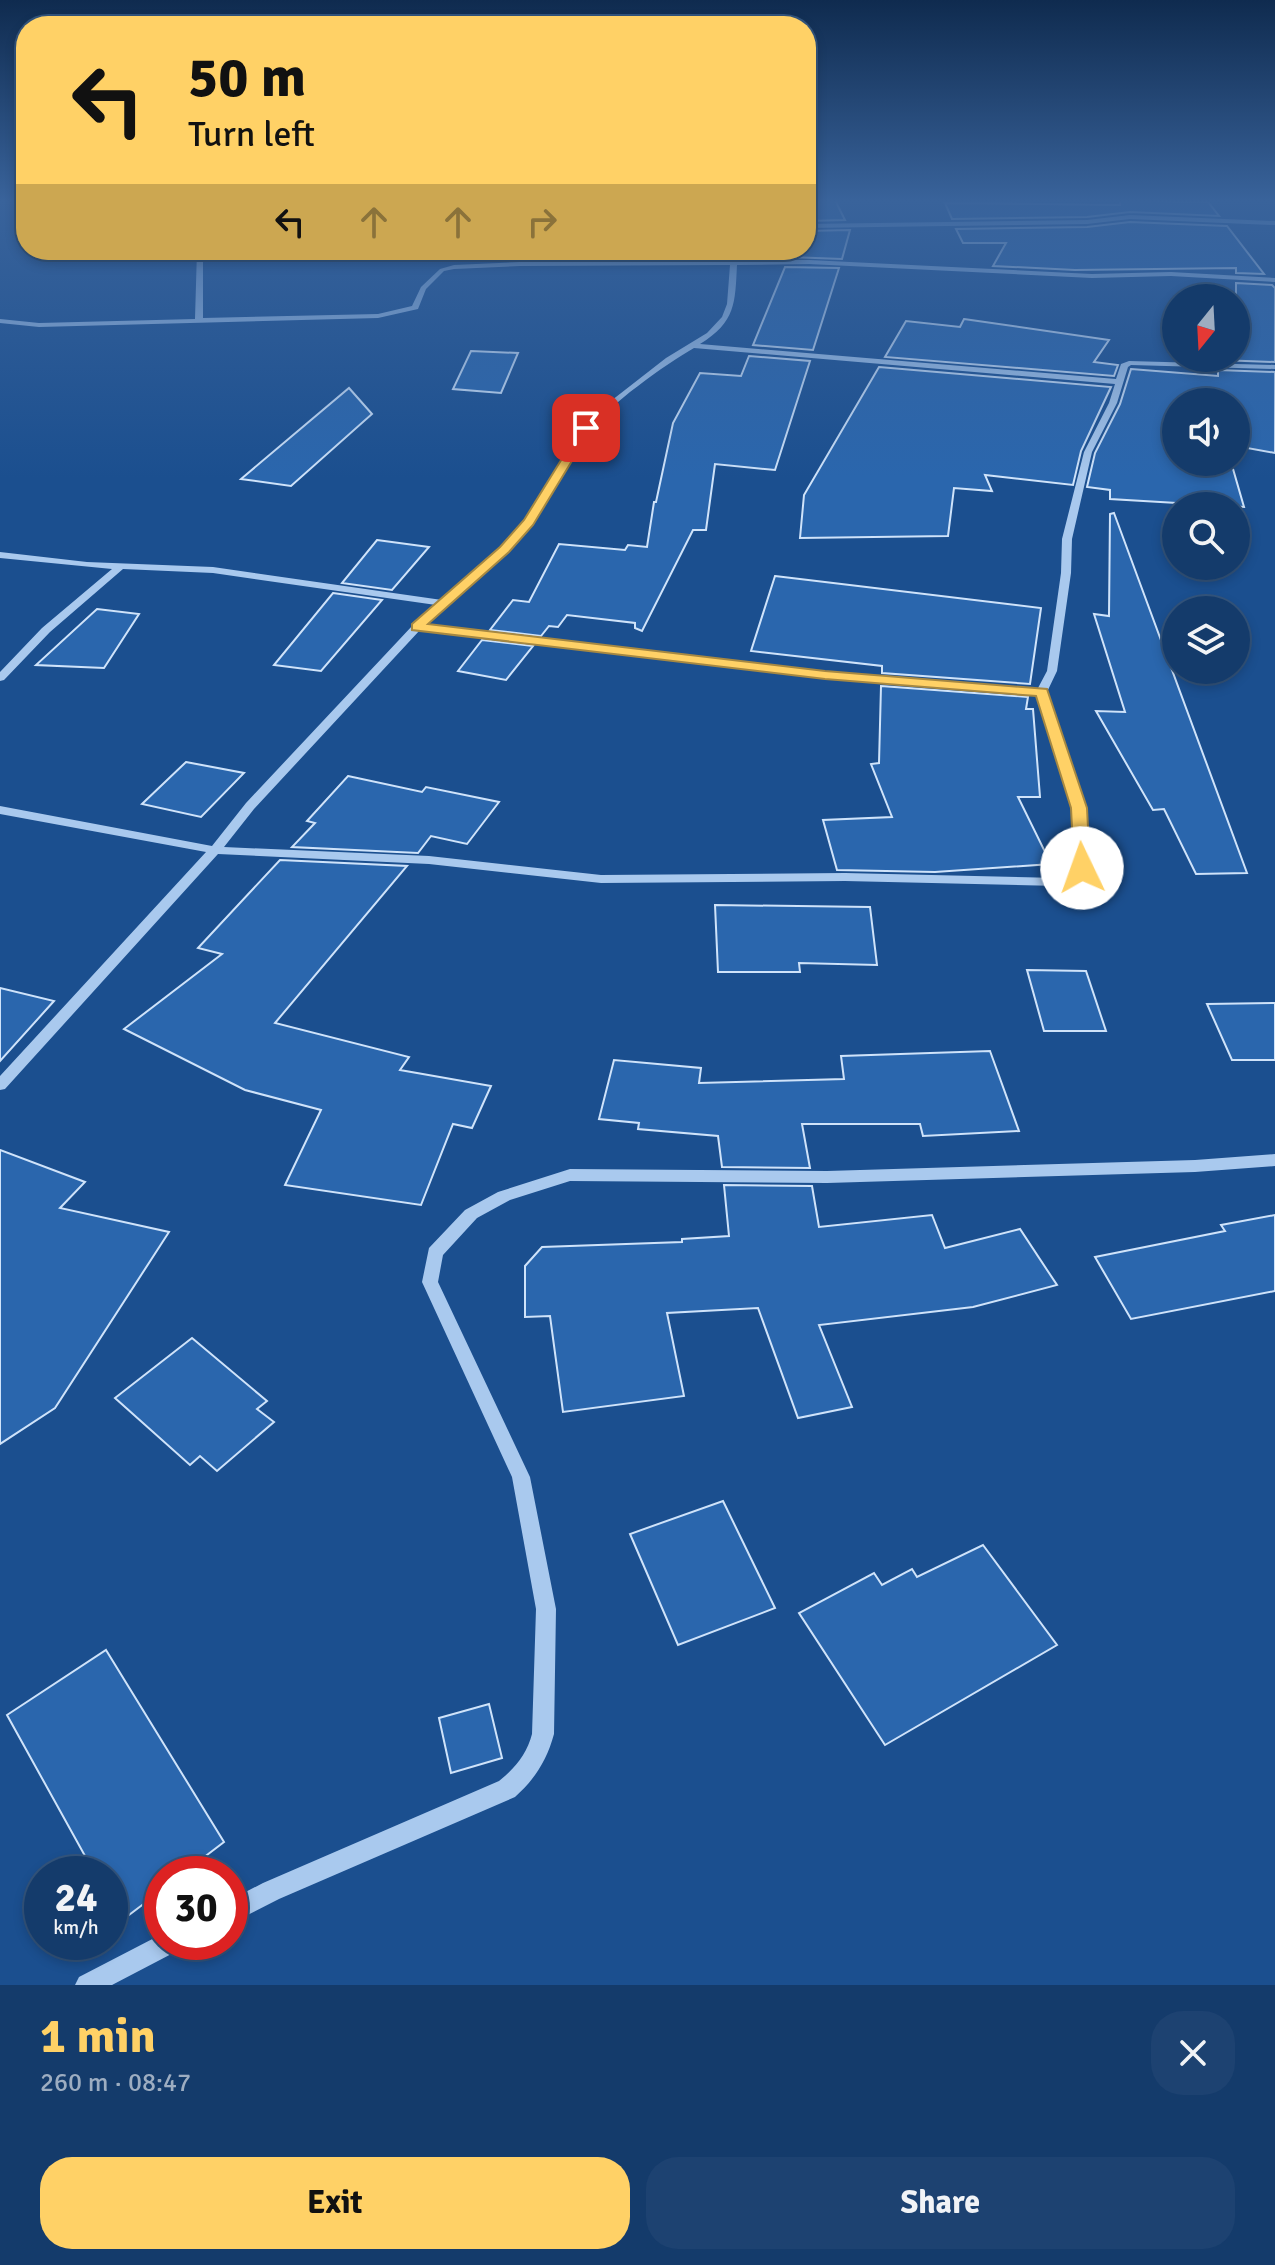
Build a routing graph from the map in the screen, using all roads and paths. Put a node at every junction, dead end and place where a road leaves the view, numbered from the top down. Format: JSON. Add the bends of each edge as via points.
{"nodes":[{"id":1,"x":199,"y":293,"type":"edge"},
{"id":2,"x":421,"y":293,"type":"edge"},
{"id":3,"x":732,"y":293,"type":"edge"},
{"id":4,"x":199,"y":319,"type":"junction"},
{"id":5,"x":0,"y":321,"type":"edge"},
{"id":6,"x":694,"y":346,"type":"junction"},
{"id":7,"x":1275,"y":367,"type":"edge"},
{"id":8,"x":1120,"y":382,"type":"junction"},
{"id":9,"x":0,"y":555,"type":"edge"},
{"id":10,"x":121,"y":566,"type":"junction"},
{"id":11,"x":444,"y":603,"type":"junction"},
{"id":12,"x":417,"y":627,"type":"junction"},
{"id":13,"x":0,"y":678,"type":"edge"},
{"id":14,"x":1042,"y":692,"type":"junction"},
{"id":15,"x":0,"y":810,"type":"edge"},
{"id":16,"x":215,"y":850,"type":"junction"},
{"id":17,"x":0,"y":1085,"type":"edge"},
{"id":18,"x":1275,"y":1160,"type":"edge"},
{"id":19,"x":248,"y":1903,"type":"edge"},
{"id":20,"x":144,"y":1956,"type":"edge"},
{"id":21,"x":87,"y":1985,"type":"edge"}],
"edges":[{"from":1,"to":4,"type":"street"},
{"from":2,"to":4,"type":"street","via":[[415,307],[400,313]]},
{"from":3,"to":6,"type":"street","via":[[725,318]]},
{"from":4,"to":5,"type":"street","via":[[39,325]]},
{"from":6,"to":8,"type":"street"},
{"from":6,"to":11,"type":"street","via":[[586,428],[529,522]]},
{"from":7,"to":8,"type":"street","via":[[1136,361],[1124,366]]},
{"from":8,"to":14,"type":"street","via":[[1088,452],[1067,539],[1052,671]]},
{"from":9,"to":10,"type":"street"},
{"from":10,"to":11,"type":"street","via":[[213,570]]},
{"from":10,"to":13,"type":"street"},
{"from":11,"to":12,"type":"street"},
{"from":12,"to":14,"type":"street","via":[[825,675]]},
{"from":12,"to":16,"type":"street"},
{"from":14,"to":16,"type":"street","via":[[1079,808],[1082,868],[1059,882],[611,879],[429,860]]},
{"from":15,"to":16,"type":"street"},
{"from":16,"to":17,"type":"street"},
{"from":18,"to":19,"type":"street","via":[[827,1177],[570,1175],[504,1196],[471,1214],[435,1253],[430,1282],[521,1477],[546,1609],[539,1754],[507,1789]]},
{"from":20,"to":21,"type":"street"}]}
